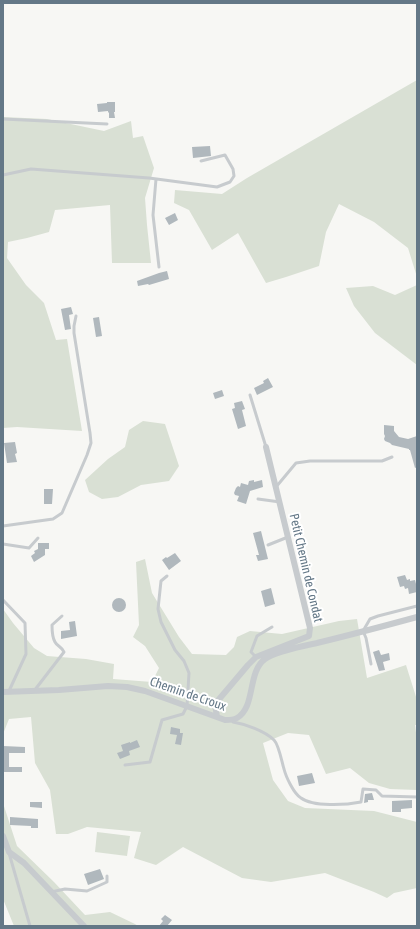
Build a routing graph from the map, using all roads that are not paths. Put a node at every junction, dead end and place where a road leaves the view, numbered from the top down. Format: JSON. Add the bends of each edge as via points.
{"nodes":[{"id":1,"x":3,"y":119,"type":"edge"},
{"id":2,"x":107,"y":124,"type":"dead end"},
{"id":3,"x":201,"y":161,"type":"dead end"},
{"id":4,"x":3,"y":175,"type":"edge"},
{"id":5,"x":156,"y":179,"type":"junction"},
{"id":6,"x":159,"y":267,"type":"dead end"},
{"id":7,"x":76,"y":316,"type":"dead end"},
{"id":8,"x":250,"y":396,"type":"dead end"},
{"id":9,"x":266,"y":447,"type":"joint"},
{"id":10,"x":392,"y":457,"type":"dead end"},
{"id":11,"x":276,"y":487,"type":"junction"},
{"id":12,"x":258,"y":499,"type":"dead end"},
{"id":13,"x":280,"y":502,"type":"junction"},
{"id":14,"x":3,"y":526,"type":"edge"},
{"id":15,"x":38,"y":538,"type":"dead end"},
{"id":16,"x":288,"y":538,"type":"junction"},
{"id":17,"x":3,"y":544,"type":"edge"},
{"id":18,"x":268,"y":545,"type":"dead end"},
{"id":19,"x":167,"y":576,"type":"dead end"},
{"id":20,"x":3,"y":600,"type":"edge"},
{"id":21,"x":417,"y":606,"type":"edge"},
{"id":22,"x":62,"y":616,"type":"dead end"},
{"id":23,"x":417,"y":617,"type":"edge"},
{"id":24,"x":272,"y":628,"type":"dead end"},
{"id":25,"x":363,"y":631,"type":"junction"},
{"id":26,"x":256,"y":657,"type":"junction"},
{"id":27,"x":371,"y":664,"type":"dead end"},
{"id":28,"x":34,"y":691,"type":"junction"},
{"id":29,"x":6,"y":692,"type":"edge"},
{"id":30,"x":187,"y":706,"type":"junction"},
{"id":31,"x":217,"y":717,"type":"junction"},
{"id":32,"x":225,"y":720,"type":"junction"},
{"id":33,"x":125,"y":765,"type":"dead end"},
{"id":34,"x":417,"y":797,"type":"edge"},
{"id":35,"x":3,"y":836,"type":"edge"},
{"id":36,"x":9,"y":852,"type":"junction"},
{"id":37,"x":107,"y":876,"type":"dead end"},
{"id":38,"x":51,"y":892,"type":"junction"},
{"id":39,"x":30,"y":926,"type":"edge"},
{"id":40,"x":84,"y":926,"type":"edge"}],
"edges":[{"from":1,"to":2,"type":"lane"},
{"from":3,"to":5,"type":"lane","via":[[225,155],[234,176],[230,182],[217,187]]},
{"from":4,"to":5,"type":"lane","via":[[31,169]]},
{"from":5,"to":6,"type":"lane","via":[[153,215]]},
{"from":7,"to":14,"type":"lane","via":[[74,333],[91,443],[87,455],[62,513],[53,519]]},
{"from":8,"to":9,"type":"lane"},
{"from":9,"to":11,"type":"street","name":"Petit Chemin de Condat"},
{"from":10,"to":11,"type":"lane","via":[[382,461],[310,461],[296,464]]},
{"from":11,"to":13,"type":"street","name":"Petit Chemin de Condat"},
{"from":12,"to":13,"type":"lane"},
{"from":13,"to":16,"type":"street","name":"Petit Chemin de Condat"},
{"from":15,"to":17,"type":"lane","via":[[29,548]]},
{"from":16,"to":18,"type":"lane"},
{"from":16,"to":26,"type":"street","name":"Petit Chemin de Condat","via":[[310,628],[309,636]]},
{"from":19,"to":30,"type":"lane","via":[[161,581],[158,609],[167,635],[189,673]]},
{"from":20,"to":29,"type":"lane","via":[[25,623],[26,654]]},
{"from":21,"to":25,"type":"lane","via":[[370,619]]},
{"from":22,"to":28,"type":"lane","via":[[52,625],[52,635],[64,652]]},
{"from":23,"to":25,"type":"street","name":"Chemin de Croux"},
{"from":24,"to":26,"type":"lane","via":[[257,636],[251,652]]},
{"from":25,"to":27,"type":"lane"},
{"from":25,"to":32,"type":"street","name":"Chemin de Croux","via":[[275,654],[264,660],[252,683],[244,713],[236,719]]},
{"from":26,"to":31,"type":"street","name":"Petit Chemin de Condat","via":[[215,704]]},
{"from":28,"to":29,"type":"street","name":"Chemin de Croux"},
{"from":28,"to":30,"type":"street","name":"Chemin de Croux","via":[[127,687]]},
{"from":30,"to":31,"type":"street","name":"Chemin de Croux"},
{"from":30,"to":33,"type":"lane","via":[[183,714],[162,720],[150,762]]},
{"from":31,"to":32,"type":"street","name":"Chemin de Croux"},
{"from":32,"to":34,"type":"lane","via":[[244,724],[275,741],[290,784],[300,798],[314,804],[361,802],[363,789],[376,790],[382,796]]},
{"from":35,"to":36,"type":"street"},
{"from":36,"to":38,"type":"street","via":[[24,863]]},
{"from":36,"to":39,"type":"lane"},
{"from":37,"to":38,"type":"lane","via":[[107,882],[87,891],[65,889]]},
{"from":38,"to":40,"type":"street"}]}
